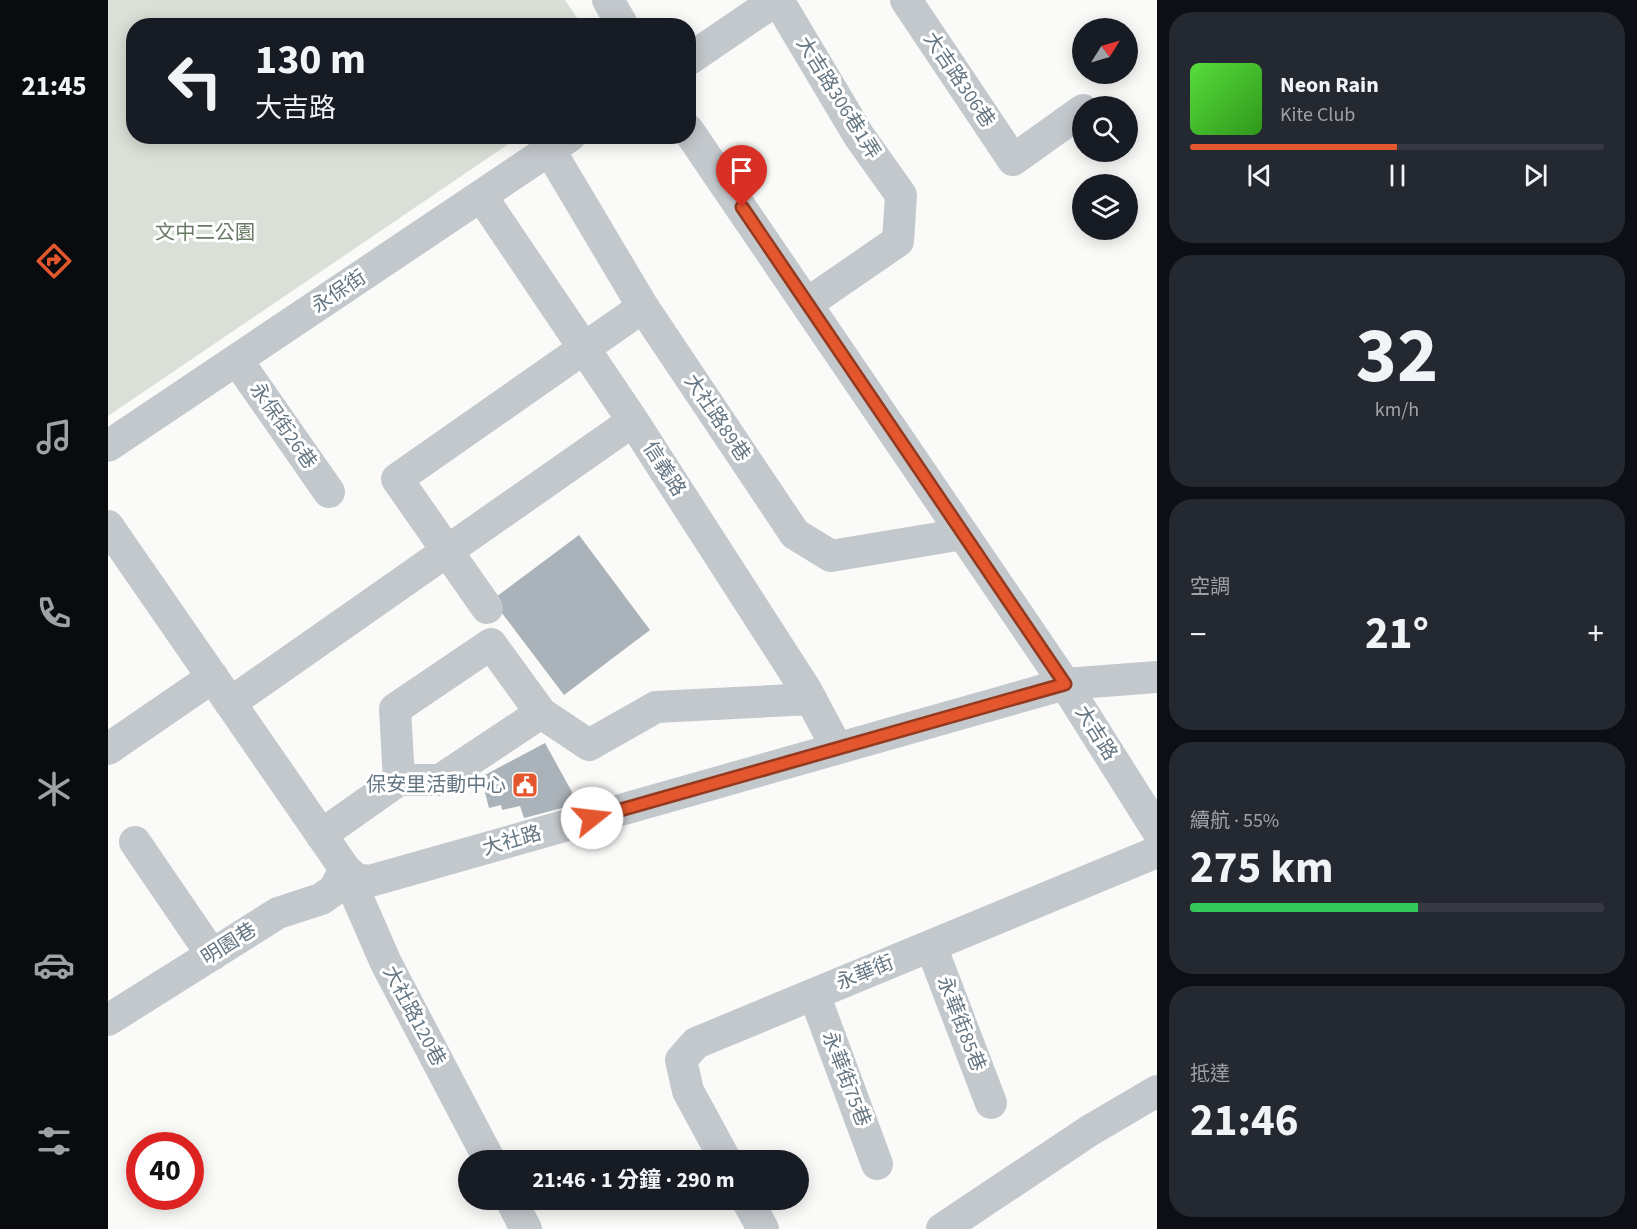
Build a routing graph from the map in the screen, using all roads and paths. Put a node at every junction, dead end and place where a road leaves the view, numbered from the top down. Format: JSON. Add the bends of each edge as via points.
{"nodes":[{"id":1,"x":608,"y":0,"type":"edge"},
{"id":2,"x":777,"y":0,"type":"edge"},
{"id":3,"x":906,"y":0,"type":"edge"},
{"id":4,"x":618,"y":18,"type":"edge"},
{"id":5,"x":696,"y":55,"type":"edge"},
{"id":6,"x":1072,"y":118,"type":"edge"},
{"id":7,"x":696,"y":142,"type":"edge"},
{"id":8,"x":559,"y":144,"type":"edge"},
{"id":9,"x":561,"y":144,"type":"edge"},
{"id":10,"x":482,"y":196,"type":"junction"},
{"id":11,"x":808,"y":303,"type":"junction"},
{"id":12,"x":643,"y":307,"type":"junction"},
{"id":13,"x":584,"y":348,"type":"junction"},
{"id":14,"x":237,"y":360,"type":"junction"},
{"id":15,"x":633,"y":421,"type":"junction"},
{"id":16,"x":108,"y":446,"type":"edge"},
{"id":17,"x":328,"y":492,"type":"dead end"},
{"id":18,"x":108,"y":526,"type":"edge"},
{"id":19,"x":963,"y":534,"type":"junction"},
{"id":20,"x":448,"y":551,"type":"junction"},
{"id":21,"x":487,"y":608,"type":"dead end"},
{"id":22,"x":213,"y":677,"type":"junction"},
{"id":23,"x":1157,"y":677,"type":"edge"},
{"id":24,"x":1065,"y":684,"type":"junction"},
{"id":25,"x":811,"y":699,"type":"junction"},
{"id":26,"x":230,"y":703,"type":"junction"},
{"id":27,"x":541,"y":713,"type":"junction"},
{"id":28,"x":837,"y":748,"type":"junction"},
{"id":29,"x":108,"y":749,"type":"edge"},
{"id":30,"x":399,"y":780,"type":"junction"},
{"id":31,"x":1157,"y":830,"type":"edge"},
{"id":32,"x":321,"y":835,"type":"junction"},
{"id":33,"x":135,"y":842,"type":"dead end"},
{"id":34,"x":1157,"y":852,"type":"edge"},
{"id":35,"x":345,"y":868,"type":"junction"},
{"id":36,"x":931,"y":946,"type":"junction"},
{"id":37,"x":212,"y":955,"type":"junction"},
{"id":38,"x":814,"y":994,"type":"junction"},
{"id":39,"x":108,"y":1020,"type":"edge"},
{"id":40,"x":1157,"y":1091,"type":"edge"},
{"id":41,"x":991,"y":1103,"type":"dead end"},
{"id":42,"x":484,"y":1150,"type":"edge"},
{"id":43,"x":720,"y":1150,"type":"edge"},
{"id":44,"x":877,"y":1164,"type":"dead end"},
{"id":45,"x":516,"y":1210,"type":"edge"},
{"id":46,"x":753,"y":1210,"type":"edge"},
{"id":47,"x":526,"y":1229,"type":"edge"},
{"id":48,"x":763,"y":1229,"type":"edge"},
{"id":49,"x":942,"y":1229,"type":"edge"}],
"edges":[{"from":1,"to":4,"type":"street"},
{"from":2,"to":5,"type":"street"},
{"from":2,"to":11,"type":"street","name":"大吉路306巷1弄","via":[[901,195],[898,241]]},
{"from":3,"to":6,"type":"street","name":"大吉路306巷","via":[[1013,160]]},
{"from":7,"to":11,"type":"street","name":"大吉路"},
{"from":8,"to":10,"type":"street","name":"永保街"},
{"from":9,"to":12,"type":"street","name":"大社路89巷"},
{"from":10,"to":13,"type":"street","name":"信義路"},
{"from":10,"to":14,"type":"street","name":"永保街"},
{"from":11,"to":19,"type":"street","name":"大吉路"},
{"from":12,"to":13,"type":"street"},
{"from":12,"to":19,"type":"street","name":"大社路89巷","via":[[795,534],[831,556]]},
{"from":13,"to":15,"type":"street","name":"信義路"},
{"from":13,"to":20,"type":"street","via":[[397,479]]},
{"from":14,"to":16,"type":"street","name":"永保街"},
{"from":14,"to":17,"type":"street","name":"永保街26巷"},
{"from":15,"to":20,"type":"street"},
{"from":15,"to":25,"type":"street","name":"信義路"},
{"from":18,"to":22,"type":"street","name":"大社路"},
{"from":19,"to":24,"type":"street","name":"大吉路"},
{"from":20,"to":21,"type":"street"},
{"from":20,"to":26,"type":"street"},
{"from":22,"to":26,"type":"street","name":"大社路"},
{"from":22,"to":29,"type":"street"},
{"from":23,"to":24,"type":"street","name":"大社路"},
{"from":24,"to":28,"type":"street","name":"大社路"},
{"from":24,"to":31,"type":"street","name":"大吉路"},
{"from":25,"to":27,"type":"street","via":[[656,707],[589,745]]},
{"from":25,"to":28,"type":"street","name":"信義路"},
{"from":26,"to":32,"type":"street","name":"大社路"},
{"from":27,"to":30,"type":"street","via":[[440,780]]},
{"from":27,"to":30,"type":"street","via":[[491,644],[395,709]]},
{"from":28,"to":35,"type":"street","name":"大社路","via":[[370,881],[356,879]]},
{"from":30,"to":32,"type":"street"},
{"from":32,"to":35,"type":"street","name":"大社路"},
{"from":33,"to":37,"type":"street"},
{"from":34,"to":36,"type":"street","name":"永華街"},
{"from":35,"to":37,"type":"street","name":"明園巷","via":[[334,890],[321,899],[278,913]]},
{"from":35,"to":42,"type":"street","name":"大社路120巷","via":[[386,963]]},
{"from":36,"to":38,"type":"street","name":"永華街"},
{"from":36,"to":41,"type":"street","name":"永華街85巷"},
{"from":37,"to":39,"type":"street","name":"明園巷"},
{"from":38,"to":43,"type":"street","name":"永華街","via":[[696,1043],[681,1060],[688,1091]]},
{"from":38,"to":44,"type":"street","name":"永華街75巷"},
{"from":40,"to":49,"type":"street","via":[[1089,1131]]},
{"from":45,"to":47,"type":"street"},
{"from":46,"to":48,"type":"street"}]}
